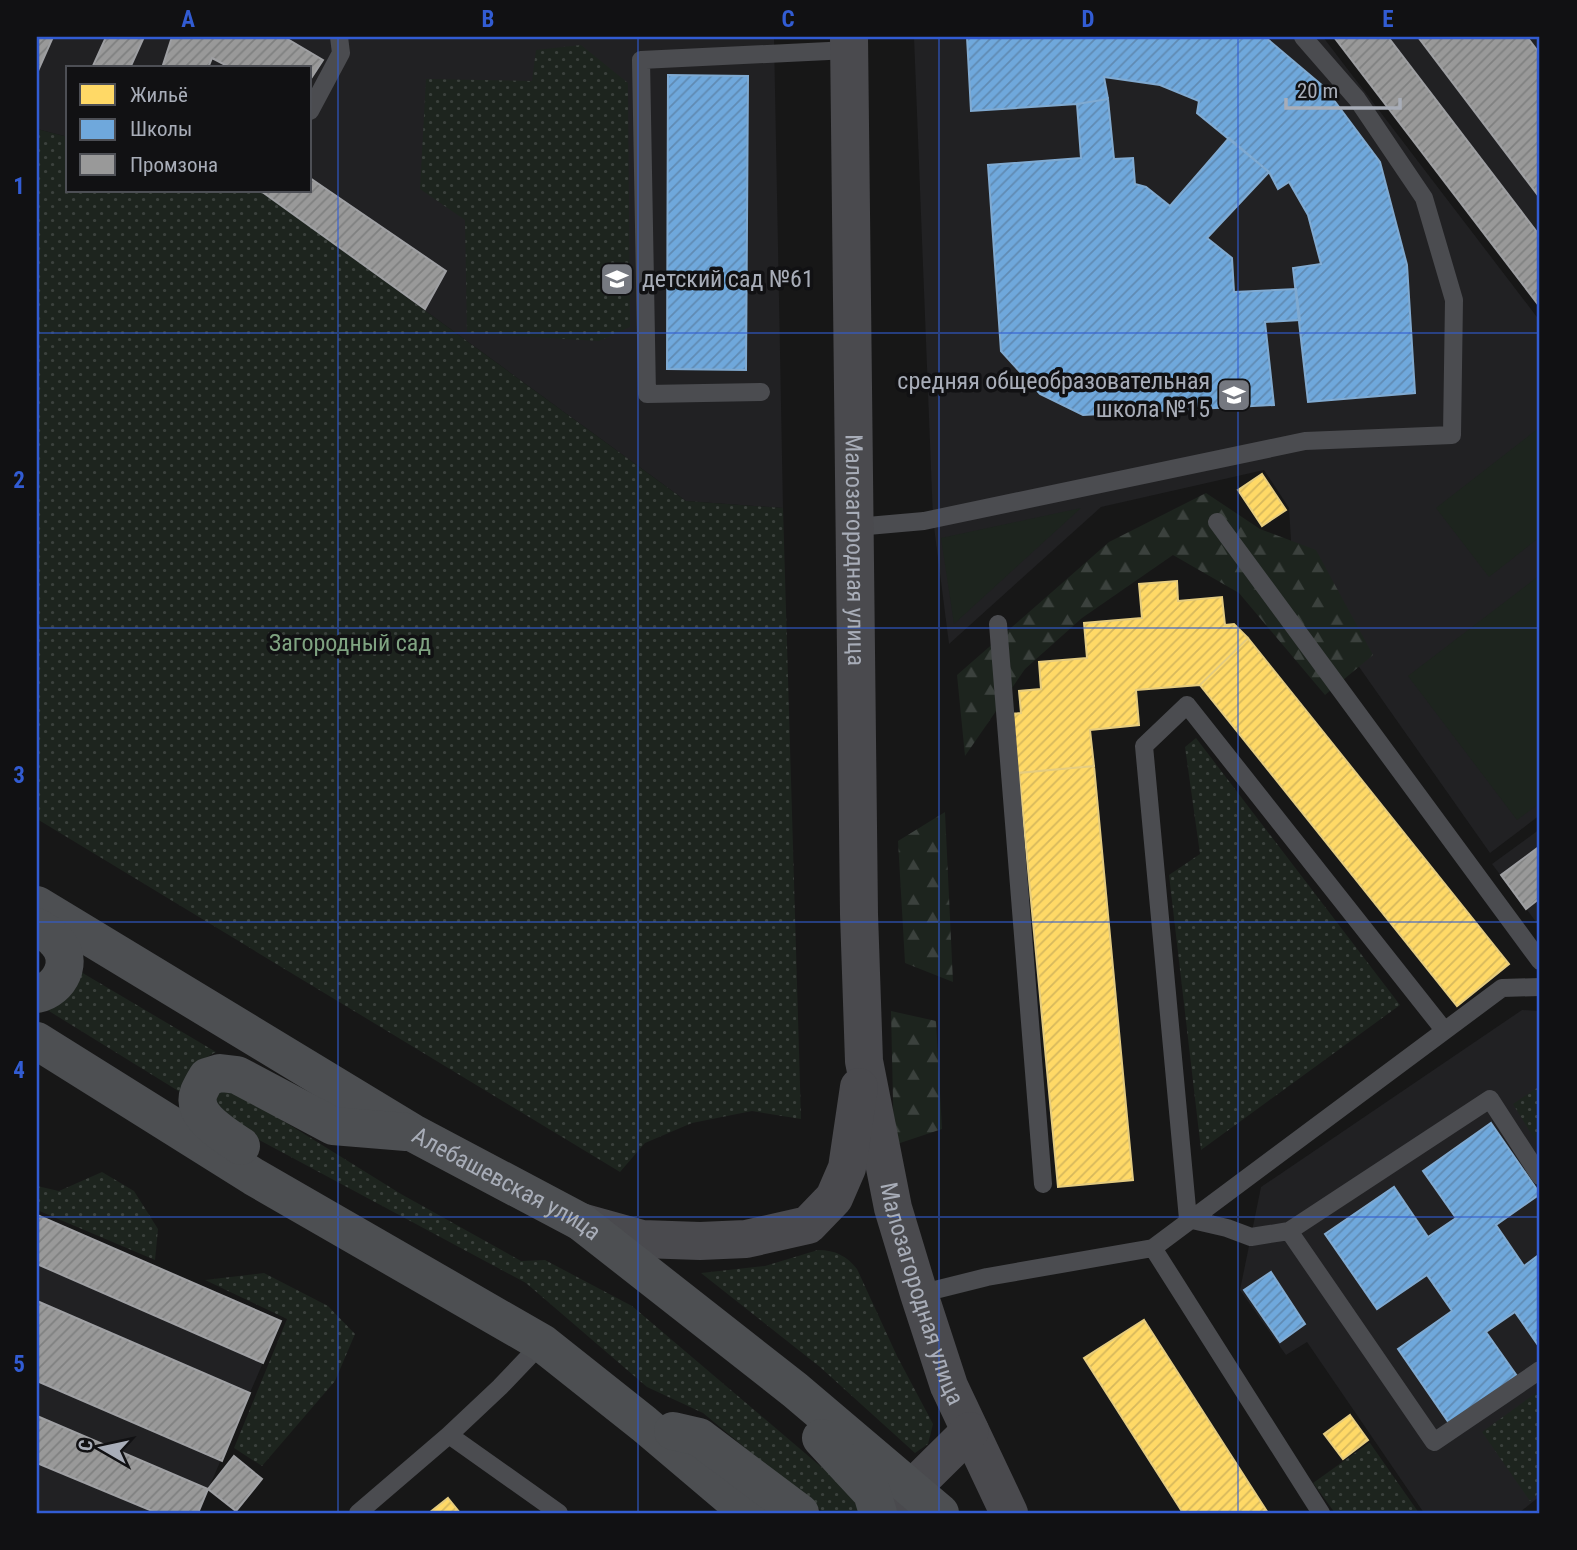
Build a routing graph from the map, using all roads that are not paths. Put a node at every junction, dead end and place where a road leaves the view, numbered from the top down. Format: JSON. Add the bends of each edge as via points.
{"nodes":[{"id":1,"x":339,"y":37,"type":"edge"},
{"id":2,"x":1303,"y":37,"type":"edge"},
{"id":3,"x":849,"y":44,"type":"edge"},
{"id":4,"x":312,"y":107,"type":"edge"},
{"id":5,"x":761,"y":392,"type":"dead end"},
{"id":6,"x":1217,"y":522,"type":"dead end"},
{"id":7,"x":856,"y":527,"type":"junction"},
{"id":8,"x":998,"y":624,"type":"dead end"},
{"id":9,"x":37,"y":905,"type":"edge"},
{"id":10,"x":37,"y":927,"type":"edge"},
{"id":11,"x":1540,"y":961,"type":"edge"},
{"id":12,"x":1540,"y":987,"type":"edge"},
{"id":13,"x":37,"y":994,"type":"edge"},
{"id":14,"x":1444,"y":1030,"type":"junction"},
{"id":15,"x":37,"y":1041,"type":"edge"},
{"id":16,"x":863,"y":1061,"type":"junction"},
{"id":17,"x":413,"y":1133,"type":"junction"},
{"id":18,"x":1540,"y":1176,"type":"edge"},
{"id":19,"x":254,"y":1177,"type":"junction"},
{"id":20,"x":1043,"y":1184,"type":"dead end"},
{"id":21,"x":1188,"y":1219,"type":"junction"},
{"id":22,"x":581,"y":1222,"type":"junction"},
{"id":23,"x":1289,"y":1231,"type":"junction"},
{"id":24,"x":1153,"y":1248,"type":"junction"},
{"id":25,"x":919,"y":1294,"type":"junction"},
{"id":26,"x":542,"y":1343,"type":"junction"},
{"id":27,"x":1540,"y":1370,"type":"edge"},
{"id":28,"x":795,"y":1390,"type":"junction"},
{"id":29,"x":644,"y":1424,"type":"junction"},
{"id":30,"x":970,"y":1431,"type":"junction"},
{"id":31,"x":449,"y":1435,"type":"junction"},
{"id":32,"x":899,"y":1501,"type":"edge"},
{"id":33,"x":358,"y":1513,"type":"edge"},
{"id":34,"x":559,"y":1513,"type":"edge"},
{"id":35,"x":749,"y":1513,"type":"edge"},
{"id":36,"x":800,"y":1513,"type":"edge"},
{"id":37,"x":878,"y":1513,"type":"edge"},
{"id":38,"x":940,"y":1513,"type":"edge"},
{"id":39,"x":1009,"y":1513,"type":"edge"},
{"id":40,"x":1321,"y":1513,"type":"edge"}],
"edges":[{"from":1,"to":4,"type":"lane","via":[[341,53]]},
{"from":2,"to":7,"type":"lane","via":[[1357,99],[1424,198],[1454,300],[1452,435],[1305,441],[924,521]]},
{"from":3,"to":5,"type":"lane","via":[[641,60],[647,394]]},
{"from":3,"to":7,"type":"street","name":"Малозагородная улица"},
{"from":6,"to":11,"type":"lane"},
{"from":7,"to":16,"type":"street","name":"Малозагородная улица"},
{"from":8,"to":20,"type":"lane"},
{"from":9,"to":17,"type":"main road","name":"Алебашевская улица"},
{"from":10,"to":13,"type":"main road","via":[[57,941],[64,957],[63,973],[55,987]]},
{"from":12,"to":14,"type":"lane","via":[[1502,988]]},
{"from":14,"to":21,"type":"lane"},
{"from":14,"to":21,"type":"lane","via":[[1188,705],[1144,746]]},
{"from":15,"to":19,"type":"main road"},
{"from":16,"to":22,"type":"street","name":"Малозагородная улица","via":[[847,1168],[834,1198],[808,1225],[746,1239],[700,1241],[642,1239]]},
{"from":16,"to":25,"type":"street","name":"Малозагородная улица","via":[[893,1208]]},
{"from":17,"to":19,"type":"main road","via":[[333,1126],[237,1075],[207,1077],[197,1094],[198,1108],[241,1146]]},
{"from":17,"to":22,"type":"main road","name":"Алебашевская улица"},
{"from":18,"to":23,"type":"lane","via":[[1490,1099]]},
{"from":19,"to":26,"type":"main road"},
{"from":21,"to":23,"type":"lane","via":[[1251,1237]]},
{"from":21,"to":24,"type":"lane"},
{"from":22,"to":28,"type":"main road","name":"Алебашевская улица"},
{"from":23,"to":27,"type":"lane","via":[[1434,1442]]},
{"from":24,"to":25,"type":"lane","via":[[987,1277]]},
{"from":24,"to":40,"type":"lane"},
{"from":25,"to":30,"type":"street","name":"Малозагородная улица","via":[[949,1386]]},
{"from":26,"to":29,"type":"main road"},
{"from":26,"to":31,"type":"lane"},
{"from":28,"to":32,"type":"main road","name":"Алебашевская улица"},
{"from":28,"to":37,"type":"main road","via":[[824,1444],[872,1493]]},
{"from":29,"to":35,"type":"main road"},
{"from":29,"to":36,"type":"main road","via":[[699,1437]]},
{"from":30,"to":32,"type":"street"},
{"from":30,"to":39,"type":"street","name":"Малозагородная улица"},
{"from":31,"to":33,"type":"lane"},
{"from":31,"to":34,"type":"lane"},
{"from":32,"to":38,"type":"main road","name":"Алебашевская улица"}]}
